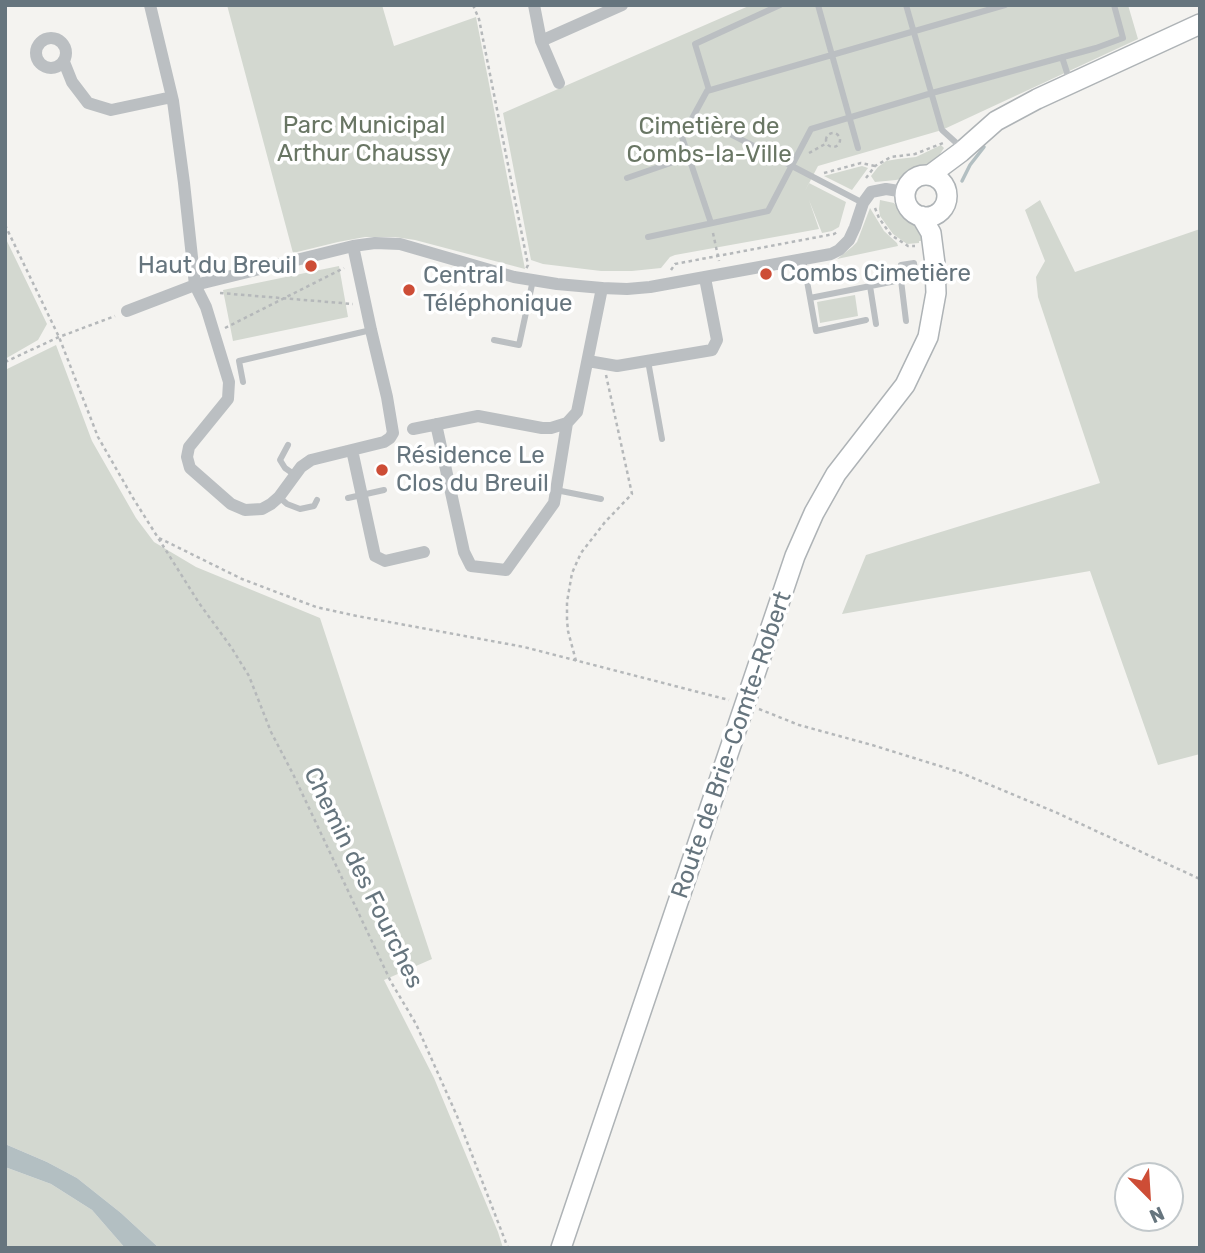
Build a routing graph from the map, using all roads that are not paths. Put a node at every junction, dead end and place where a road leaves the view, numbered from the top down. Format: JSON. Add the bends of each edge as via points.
{"nodes":[{"id":1,"x":150,"y":5,"type":"edge"},
{"id":2,"x":534,"y":5,"type":"edge"},
{"id":3,"x":622,"y":5,"type":"edge"},
{"id":4,"x":780,"y":5,"type":"edge"},
{"id":5,"x":818,"y":5,"type":"edge"},
{"id":6,"x":906,"y":5,"type":"edge"},
{"id":7,"x":1005,"y":5,"type":"edge"},
{"id":8,"x":1114,"y":5,"type":"edge"},
{"id":9,"x":1200,"y":24,"type":"edge"},
{"id":10,"x":914,"y":32,"type":"junction"},
{"id":11,"x":541,"y":41,"type":"junction"},
{"id":12,"x":832,"y":55,"type":"junction"},
{"id":13,"x":1062,"y":57,"type":"junction"},
{"id":14,"x":64,"y":62,"type":"dead end"},
{"id":15,"x":559,"y":83,"type":"dead end"},
{"id":16,"x":1070,"y":84,"type":"junction"},
{"id":17,"x":709,"y":90,"type":"junction"},
{"id":18,"x":932,"y":93,"type":"junction"},
{"id":19,"x":172,"y":97,"type":"junction"},
{"id":20,"x":694,"y":115,"type":"junction"},
{"id":21,"x":850,"y":118,"type":"junction"},
{"id":22,"x":959,"y":147,"type":"junction"},
{"id":23,"x":859,"y":148,"type":"dead end"},
{"id":24,"x":688,"y":157,"type":"junction"},
{"id":25,"x":792,"y":166,"type":"junction"},
{"id":26,"x":627,"y":178,"type":"dead end"},
{"id":27,"x":940,"y":189,"type":"junction"},
{"id":28,"x":905,"y":192,"type":"junction"},
{"id":29,"x":867,"y":198,"type":"junction"},
{"id":30,"x":921,"y":216,"type":"junction"},
{"id":31,"x":711,"y":223,"type":"junction"},
{"id":32,"x":648,"y":237,"type":"dead end"},
{"id":33,"x":354,"y":246,"type":"junction"},
{"id":34,"x":803,"y":260,"type":"junction"},
{"id":35,"x":935,"y":264,"type":"junction"},
{"id":36,"x":901,"y":265,"type":"dead end"},
{"id":37,"x":530,"y":276,"type":"junction"},
{"id":38,"x":705,"y":278,"type":"junction"},
{"id":39,"x":901,"y":280,"type":"junction"},
{"id":40,"x":870,"y":286,"type":"junction"},
{"id":41,"x":602,"y":288,"type":"junction"},
{"id":42,"x":197,"y":289,"type":"junction"},
{"id":43,"x":810,"y":298,"type":"junction"},
{"id":44,"x":127,"y":311,"type":"road end"},
{"id":45,"x":866,"y":320,"type":"dead end"},
{"id":46,"x":906,"y":321,"type":"dead end"},
{"id":47,"x":876,"y":324,"type":"dead end"},
{"id":48,"x":371,"y":330,"type":"junction"},
{"id":49,"x":494,"y":340,"type":"dead end"},
{"id":50,"x":588,"y":361,"type":"junction"},
{"id":51,"x":648,"y":362,"type":"junction"},
{"id":52,"x":243,"y":382,"type":"dead end"},
{"id":53,"x":567,"y":423,"type":"junction"},
{"id":54,"x":436,"y":424,"type":"junction"},
{"id":55,"x":413,"y":429,"type":"dead end"},
{"id":56,"x":662,"y":439,"type":"dead end"},
{"id":57,"x":288,"y":446,"type":"dead end"},
{"id":58,"x":352,"y":450,"type":"junction"},
{"id":59,"x":295,"y":475,"type":"junction"},
{"id":60,"x":384,"y":490,"type":"dead end"},
{"id":61,"x":556,"y":490,"type":"junction"},
{"id":62,"x":362,"y":495,"type":"junction"},
{"id":63,"x":279,"y":497,"type":"junction"},
{"id":64,"x":348,"y":498,"type":"dead end"},
{"id":65,"x":601,"y":499,"type":"dead end"},
{"id":66,"x":317,"y":500,"type":"dead end"},
{"id":67,"x":424,"y":552,"type":"dead end"},
{"id":68,"x":561,"y":1248,"type":"edge"}],
"edges":[{"from":1,"to":19,"type":"street"},
{"from":2,"to":11,"type":"street"},
{"from":3,"to":11,"type":"street"},
{"from":4,"to":17,"type":"lane","via":[[695,44]]},
{"from":5,"to":12,"type":"lane"},
{"from":6,"to":10,"type":"lane"},
{"from":7,"to":10,"type":"lane"},
{"from":8,"to":13,"type":"lane","via":[[1123,38]]},
{"from":9,"to":16,"type":"main road"},
{"from":10,"to":12,"type":"lane"},
{"from":10,"to":18,"type":"lane"},
{"from":11,"to":15,"type":"street"},
{"from":12,"to":17,"type":"lane"},
{"from":12,"to":21,"type":"lane"},
{"from":13,"to":16,"type":"lane"},
{"from":13,"to":18,"type":"lane"},
{"from":14,"to":19,"type":"street","via":[[88,103],[111,110]]},
{"from":16,"to":22,"type":"main road","via":[[996,121]]},
{"from":17,"to":20,"type":"lane"},
{"from":18,"to":21,"type":"lane"},
{"from":18,"to":22,"type":"lane","via":[[942,130]]},
{"from":19,"to":42,"type":"street"},
{"from":20,"to":24,"type":"lane","via":[[681,137]]},
{"from":20,"to":25,"type":"lane"},
{"from":21,"to":23,"type":"lane"},
{"from":21,"to":25,"type":"lane","via":[[811,129]]},
{"from":22,"to":27,"type":"main road"},
{"from":24,"to":26,"type":"lane"},
{"from":24,"to":31,"type":"lane"},
{"from":25,"to":29,"type":"lane"},
{"from":25,"to":31,"type":"lane","via":[[768,211]]},
{"from":27,"to":28,"type":"main road","via":[[920,176]]},
{"from":27,"to":30,"type":"main road","via":[[937,214]]},
{"from":27,"to":35,"type":"main road","name":"Route de Brie-Comte-Robert","via":[[941,239]]},
{"from":28,"to":29,"type":"street","via":[[886,189]]},
{"from":28,"to":30,"type":"main road","via":[[908,206]]},
{"from":29,"to":34,"type":"street","via":[[845,245],[831,254]]},
{"from":30,"to":35,"type":"main road","name":"Route de Brie-Comte-Robert","via":[[930,233]]},
{"from":31,"to":32,"type":"lane"},
{"from":33,"to":37,"type":"street","via":[[400,244]]},
{"from":33,"to":42,"type":"street"},
{"from":33,"to":48,"type":"street"},
{"from":34,"to":38,"type":"street"},
{"from":34,"to":43,"type":"lane"},
{"from":35,"to":68,"type":"main road","name":"Route de Brie-Comte-Robert","via":[[936,293],[928,337],[905,385],[836,474],[795,556]]},
{"from":36,"to":39,"type":"lane","via":[[914,263],[916,276]]},
{"from":37,"to":41,"type":"street"},
{"from":37,"to":49,"type":"lane","via":[[519,345]]},
{"from":38,"to":41,"type":"street","via":[[650,287]]},
{"from":38,"to":51,"type":"street","via":[[717,340],[712,350]]},
{"from":39,"to":40,"type":"lane"},
{"from":39,"to":46,"type":"lane"},
{"from":40,"to":43,"type":"lane"},
{"from":40,"to":47,"type":"lane"},
{"from":41,"to":50,"type":"street"},
{"from":42,"to":44,"type":"street"},
{"from":42,"to":63,"type":"street","via":[[229,382],[228,399],[189,447],[190,468],[231,504],[245,510],[262,509]]},
{"from":43,"to":45,"type":"lane","via":[[816,331]]},
{"from":48,"to":52,"type":"lane","via":[[239,360]]},
{"from":48,"to":58,"type":"street","via":[[393,433],[384,442]]},
{"from":50,"to":51,"type":"street","via":[[617,366]]},
{"from":50,"to":53,"type":"street","via":[[577,412]]},
{"from":51,"to":56,"type":"lane"},
{"from":53,"to":54,"type":"street","via":[[542,428],[478,415]]},
{"from":53,"to":61,"type":"street"},
{"from":54,"to":55,"type":"street"},
{"from":54,"to":61,"type":"street","via":[[471,566],[506,570],[554,503]]},
{"from":57,"to":59,"type":"lane","via":[[280,460]]},
{"from":58,"to":59,"type":"street","via":[[311,460]]},
{"from":58,"to":62,"type":"street"},
{"from":59,"to":63,"type":"street"},
{"from":60,"to":62,"type":"lane"},
{"from":61,"to":65,"type":"lane"},
{"from":62,"to":64,"type":"lane"},
{"from":62,"to":67,"type":"street","via":[[375,556],[385,561]]},
{"from":63,"to":66,"type":"lane","via":[[300,509],[314,506]]}]}
